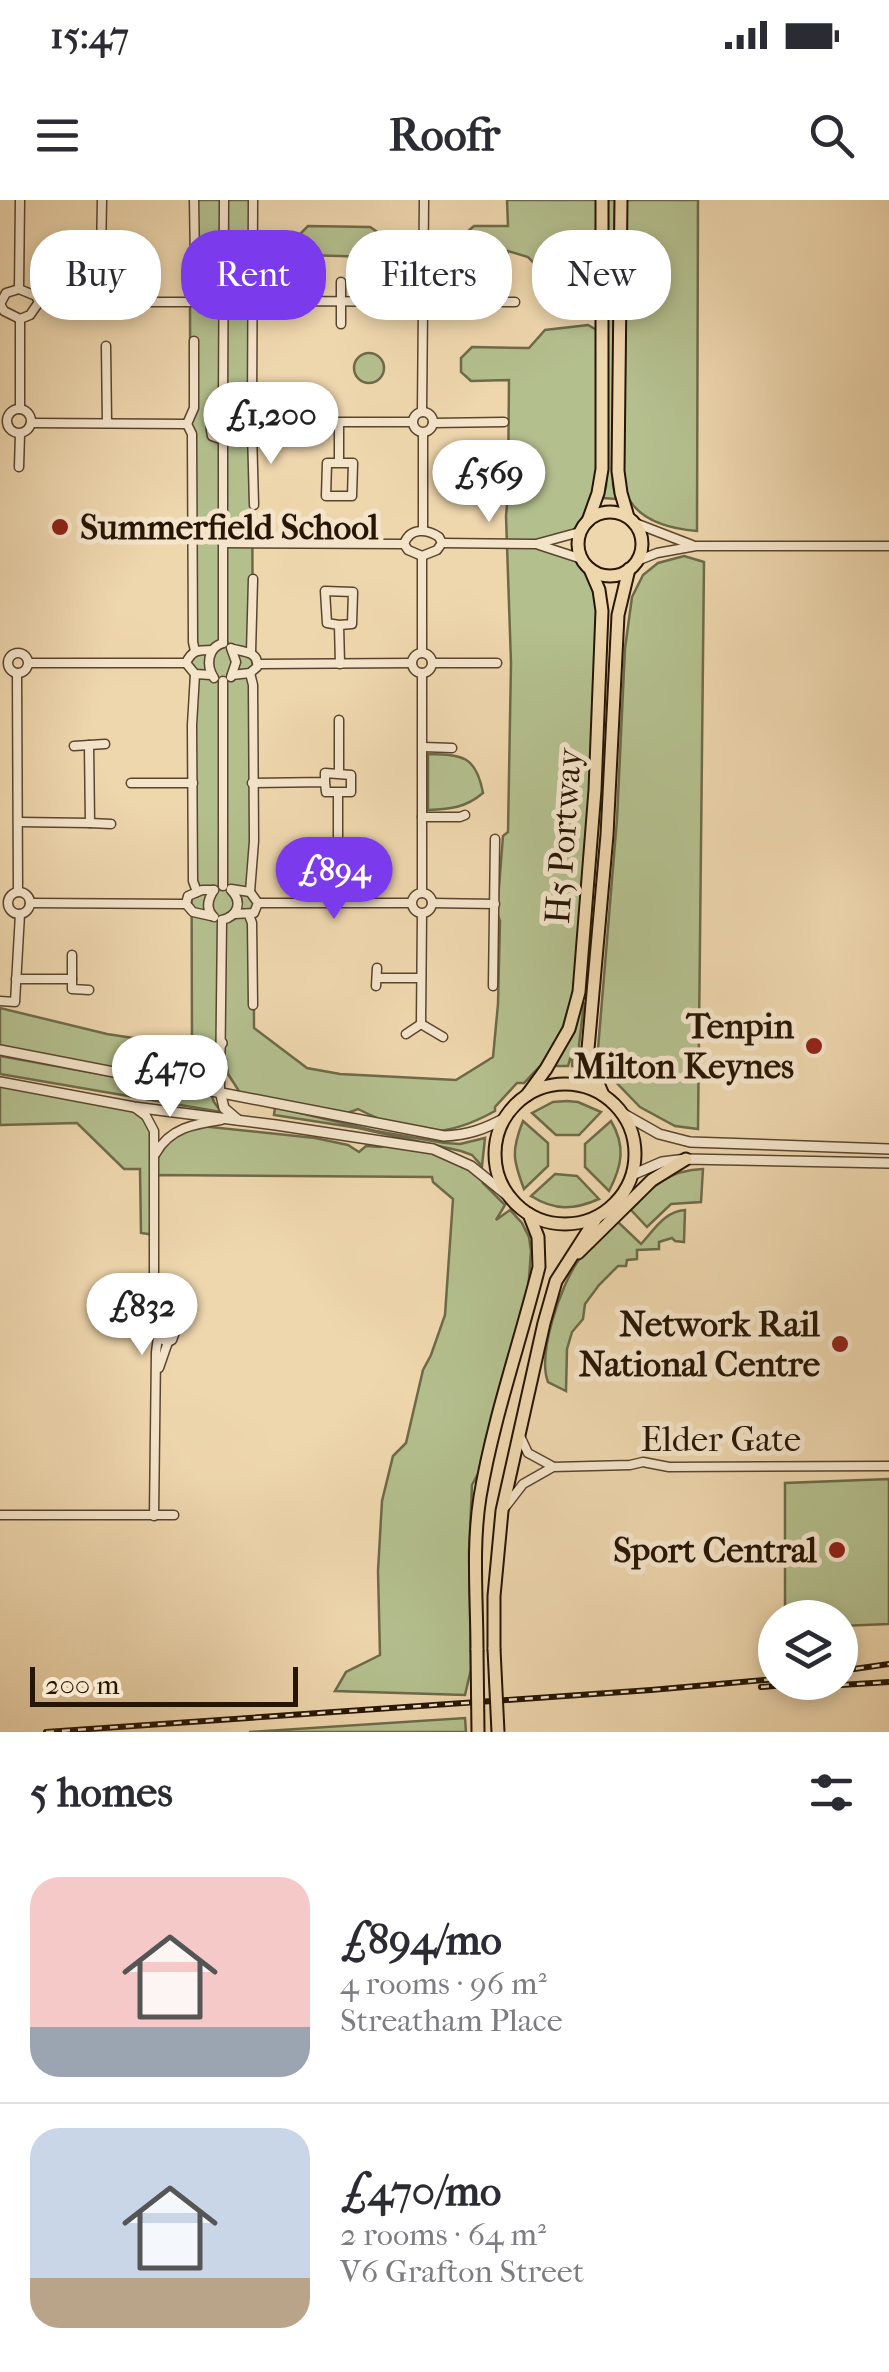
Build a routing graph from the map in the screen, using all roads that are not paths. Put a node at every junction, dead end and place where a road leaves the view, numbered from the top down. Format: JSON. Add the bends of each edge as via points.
{"nodes":[{"id":1,"x":20,"y":200,"type":"edge"},
{"id":2,"x":102,"y":200,"type":"edge"},
{"id":3,"x":194,"y":200,"type":"edge"},
{"id":4,"x":224,"y":200,"type":"edge"},
{"id":5,"x":252,"y":200,"type":"edge"},
{"id":6,"x":424,"y":200,"type":"edge"},
{"id":7,"x":602,"y":200,"type":"edge"},
{"id":8,"x":621,"y":200,"type":"edge"},
{"id":9,"x":101,"y":230,"type":"edge"},
{"id":10,"x":194,"y":230,"type":"edge"},
{"id":11,"x":224,"y":230,"type":"edge"},
{"id":12,"x":253,"y":230,"type":"edge"},
{"id":13,"x":424,"y":230,"type":"edge"},
{"id":14,"x":341,"y":282,"type":"dead end"},
{"id":15,"x":19,"y":288,"type":"junction"},
{"id":16,"x":30,"y":293,"type":"edge"},
{"id":17,"x":326,"y":302,"type":"edge"},
{"id":18,"x":340,"y":302,"type":"junction"},
{"id":19,"x":346,"y":302,"type":"edge"},
{"id":20,"x":512,"y":302,"type":"edge"},
{"id":21,"x":516,"y":302,"type":"dead end"},
{"id":22,"x":0,"y":304,"type":"edge"},
{"id":23,"x":30,"y":315,"type":"edge"},
{"id":24,"x":20,"y":319,"type":"junction"},
{"id":25,"x":223,"y":320,"type":"edge"},
{"id":26,"x":254,"y":320,"type":"edge"},
{"id":27,"x":423,"y":320,"type":"edge"},
{"id":28,"x":340,"y":324,"type":"dead end"},
{"id":29,"x":194,"y":341,"type":"dead end"},
{"id":30,"x":106,"y":346,"type":"dead end"},
{"id":31,"x":223,"y":404,"type":"junction"},
{"id":32,"x":20,"y":408,"type":"junction"},
{"id":33,"x":194,"y":408,"type":"junction"},
{"id":34,"x":214,"y":410,"type":"junction"},
{"id":35,"x":234,"y":410,"type":"junction"},
{"id":36,"x":252,"y":412,"type":"junction"},
{"id":37,"x":422,"y":412,"type":"junction"},
{"id":38,"x":258,"y":422,"type":"junction"},
{"id":39,"x":412,"y":422,"type":"junction"},
{"id":40,"x":504,"y":422,"type":"dead end"},
{"id":41,"x":3,"y":423,"type":"edge"},
{"id":42,"x":31,"y":423,"type":"junction"},
{"id":43,"x":107,"y":423,"type":"junction"},
{"id":44,"x":434,"y":423,"type":"junction"},
{"id":45,"x":187,"y":424,"type":"junction"},
{"id":46,"x":340,"y":424,"type":"junction"},
{"id":47,"x":252,"y":431,"type":"junction"},
{"id":48,"x":423,"y":433,"type":"junction"},
{"id":49,"x":20,"y":434,"type":"junction"},
{"id":50,"x":192,"y":434,"type":"junction"},
{"id":51,"x":212,"y":436,"type":"junction"},
{"id":52,"x":232,"y":436,"type":"junction"},
{"id":53,"x":222,"y":440,"type":"junction"},
{"id":54,"x":339,"y":463,"type":"junction"},
{"id":55,"x":20,"y":466,"type":"dead end"},
{"id":56,"x":254,"y":505,"type":"dead end"},
{"id":57,"x":632,"y":520,"type":"junction"},
{"id":58,"x":584,"y":526,"type":"junction"},
{"id":59,"x":424,"y":530,"type":"junction"},
{"id":60,"x":223,"y":544,"type":"junction"},
{"id":61,"x":404,"y":544,"type":"junction"},
{"id":62,"x":442,"y":544,"type":"junction"},
{"id":63,"x":536,"y":544,"type":"junction"},
{"id":64,"x":696,"y":546,"type":"junction"},
{"id":65,"x":889,"y":546,"type":"edge"},
{"id":66,"x":422,"y":556,"type":"junction"},
{"id":67,"x":586,"y":564,"type":"junction"},
{"id":68,"x":633,"y":565,"type":"junction"},
{"id":69,"x":253,"y":579,"type":"dead end"},
{"id":70,"x":340,"y":625,"type":"junction"},
{"id":71,"x":223,"y":643,"type":"junction"},
{"id":72,"x":196,"y":650,"type":"junction"},
{"id":73,"x":212,"y":650,"type":"junction"},
{"id":74,"x":233,"y":650,"type":"junction"},
{"id":75,"x":251,"y":652,"type":"junction"},
{"id":76,"x":422,"y":653,"type":"junction"},
{"id":77,"x":4,"y":662,"type":"edge"},
{"id":78,"x":432,"y":662,"type":"junction"},
{"id":79,"x":29,"y":663,"type":"junction"},
{"id":80,"x":186,"y":663,"type":"junction"},
{"id":81,"x":412,"y":663,"type":"junction"},
{"id":82,"x":498,"y":663,"type":"dead end"},
{"id":83,"x":258,"y":664,"type":"junction"},
{"id":84,"x":340,"y":664,"type":"junction"},
{"id":85,"x":18,"y":673,"type":"junction"},
{"id":86,"x":250,"y":673,"type":"junction"},
{"id":87,"x":422,"y":673,"type":"junction"},
{"id":88,"x":195,"y":674,"type":"junction"},
{"id":89,"x":232,"y":674,"type":"junction"},
{"id":90,"x":211,"y":676,"type":"junction"},
{"id":91,"x":222,"y":682,"type":"junction"},
{"id":92,"x":339,"y":720,"type":"dead end"},
{"id":93,"x":106,"y":744,"type":"dead end"},
{"id":94,"x":90,"y":745,"type":"junction"},
{"id":95,"x":74,"y":746,"type":"dead end"},
{"id":96,"x":423,"y":747,"type":"junction"},
{"id":97,"x":452,"y":748,"type":"dead end"},
{"id":98,"x":339,"y":773,"type":"junction"},
{"id":99,"x":324,"y":782,"type":"junction"},
{"id":100,"x":131,"y":783,"type":"dead end"},
{"id":101,"x":193,"y":783,"type":"junction"},
{"id":102,"x":252,"y":783,"type":"junction"},
{"id":103,"x":338,"y":794,"type":"junction"},
{"id":104,"x":466,"y":815,"type":"dead end"},
{"id":105,"x":422,"y":817,"type":"junction"},
{"id":106,"x":19,"y":822,"type":"junction"},
{"id":107,"x":90,"y":823,"type":"junction"},
{"id":108,"x":110,"y":824,"type":"dead end"},
{"id":109,"x":495,"y":839,"type":"dead end"},
{"id":110,"x":338,"y":846,"type":"dead end"},
{"id":111,"x":223,"y":888,"type":"junction"},
{"id":112,"x":18,"y":892,"type":"junction"},
{"id":113,"x":197,"y":892,"type":"junction"},
{"id":114,"x":250,"y":892,"type":"junction"},
{"id":115,"x":422,"y":893,"type":"junction"},
{"id":116,"x":4,"y":903,"type":"edge"},
{"id":117,"x":30,"y":903,"type":"junction"},
{"id":118,"x":258,"y":903,"type":"junction"},
{"id":119,"x":432,"y":903,"type":"junction"},
{"id":120,"x":186,"y":904,"type":"junction"},
{"id":121,"x":411,"y":904,"type":"junction"},
{"id":122,"x":495,"y":904,"type":"junction"},
{"id":123,"x":20,"y":914,"type":"junction"},
{"id":124,"x":234,"y":914,"type":"junction"},
{"id":125,"x":249,"y":914,"type":"junction"},
{"id":126,"x":422,"y":914,"type":"junction"},
{"id":127,"x":212,"y":916,"type":"junction"},
{"id":128,"x":222,"y":920,"type":"junction"},
{"id":129,"x":72,"y":955,"type":"dead end"},
{"id":130,"x":377,"y":977,"type":"dead end"},
{"id":131,"x":422,"y":978,"type":"junction"},
{"id":132,"x":16,"y":979,"type":"junction"},
{"id":133,"x":72,"y":979,"type":"junction"},
{"id":134,"x":493,"y":986,"type":"dead end"},
{"id":135,"x":89,"y":990,"type":"dead end"},
{"id":136,"x":0,"y":1001,"type":"edge"},
{"id":137,"x":253,"y":1006,"type":"dead end"},
{"id":138,"x":422,"y":1024,"type":"junction"},
{"id":139,"x":406,"y":1034,"type":"dead end"},
{"id":140,"x":443,"y":1038,"type":"dead end"},
{"id":141,"x":222,"y":1044,"type":"junction"},
{"id":142,"x":0,"y":1050,"type":"edge"},
{"id":143,"x":222,"y":1058,"type":"junction"},
{"id":144,"x":145,"y":1078,"type":"junction"},
{"id":145,"x":0,"y":1082,"type":"edge"},
{"id":146,"x":220,"y":1091,"type":"junction"},
{"id":147,"x":603,"y":1094,"type":"junction"},
{"id":148,"x":238,"y":1095,"type":"junction"},
{"id":149,"x":527,"y":1095,"type":"junction"},
{"id":150,"x":134,"y":1106,"type":"junction"},
{"id":151,"x":619,"y":1109,"type":"junction"},
{"id":152,"x":506,"y":1118,"type":"junction"},
{"id":153,"x":226,"y":1119,"type":"junction"},
{"id":154,"x":239,"y":1120,"type":"junction"},
{"id":155,"x":889,"y":1149,"type":"edge"},
{"id":156,"x":154,"y":1157,"type":"junction"},
{"id":157,"x":686,"y":1159,"type":"junction"},
{"id":158,"x":889,"y":1163,"type":"edge"},
{"id":159,"x":632,"y":1175,"type":"junction"},
{"id":160,"x":627,"y":1197,"type":"junction"},
{"id":161,"x":517,"y":1204,"type":"junction"},
{"id":162,"x":606,"y":1215,"type":"junction"},
{"id":163,"x":155,"y":1300,"type":"junction"},
{"id":164,"x":167,"y":1325,"type":"junction"},
{"id":165,"x":162,"y":1338,"type":"junction"},
{"id":166,"x":518,"y":1432,"type":"junction"},
{"id":167,"x":553,"y":1466,"type":"junction"},
{"id":168,"x":889,"y":1466,"type":"edge"},
{"id":169,"x":502,"y":1510,"type":"junction"},
{"id":170,"x":0,"y":1515,"type":"edge"},
{"id":171,"x":174,"y":1515,"type":"dead end"},
{"id":172,"x":154,"y":1516,"type":"junction"},
{"id":173,"x":478,"y":1732,"type":"edge"},
{"id":174,"x":498,"y":1732,"type":"edge"}],
"edges":[{"from":1,"to":15,"type":"street"},
{"from":2,"to":9,"type":"street"},
{"from":3,"to":10,"type":"street"},
{"from":4,"to":11,"type":"street"},
{"from":5,"to":12,"type":"street"},
{"from":6,"to":13,"type":"street"},
{"from":7,"to":58,"type":"main road","via":[[602,470]]},
{"from":8,"to":57,"type":"main road","via":[[618,471]]},
{"from":14,"to":18,"type":"street"},
{"from":15,"to":16,"type":"street"},
{"from":15,"to":22,"type":"street"},
{"from":17,"to":18,"type":"street"},
{"from":18,"to":19,"type":"street"},
{"from":18,"to":28,"type":"street"},
{"from":20,"to":21,"type":"street"},
{"from":22,"to":24,"type":"street"},
{"from":23,"to":24,"type":"street"},
{"from":24,"to":32,"type":"street"},
{"from":25,"to":31,"type":"street"},
{"from":26,"to":36,"type":"street"},
{"from":27,"to":37,"type":"street"},
{"from":29,"to":33,"type":"street"},
{"from":30,"to":43,"type":"street"},
{"from":31,"to":34,"type":"street"},
{"from":31,"to":35,"type":"street"},
{"from":32,"to":41,"type":"street"},
{"from":32,"to":42,"type":"street"},
{"from":33,"to":34,"type":"street"},
{"from":33,"to":45,"type":"street"},
{"from":34,"to":51,"type":"street"},
{"from":35,"to":36,"type":"street"},
{"from":35,"to":52,"type":"street"},
{"from":36,"to":38,"type":"street"},
{"from":37,"to":39,"type":"street"},
{"from":37,"to":44,"type":"street"},
{"from":38,"to":46,"type":"street"},
{"from":38,"to":47,"type":"street"},
{"from":39,"to":46,"type":"street"},
{"from":39,"to":48,"type":"street"},
{"from":40,"to":44,"type":"street"},
{"from":41,"to":49,"type":"street"},
{"from":42,"to":43,"type":"street"},
{"from":42,"to":49,"type":"street"},
{"from":43,"to":45,"type":"street"},
{"from":44,"to":48,"type":"street"},
{"from":45,"to":50,"type":"street"},
{"from":46,"to":54,"type":"street"},
{"from":47,"to":52,"type":"street"},
{"from":47,"to":56,"type":"street"},
{"from":48,"to":59,"type":"street"},
{"from":49,"to":55,"type":"street"},
{"from":50,"to":51,"type":"street"},
{"from":50,"to":72,"type":"street"},
{"from":51,"to":53,"type":"street"},
{"from":52,"to":53,"type":"street"},
{"from":53,"to":60,"type":"street"},
{"from":54,"to":54,"type":"street","via":[[352,463],[352,496],[326,496],[327,463]]},
{"from":57,"to":58,"type":"main road","via":[[607,512]]},
{"from":57,"to":64,"type":"street"},
{"from":57,"to":68,"type":"main road","via":[[642,542]]},
{"from":58,"to":63,"type":"street"},
{"from":58,"to":67,"type":"main road","via":[[578,541]]},
{"from":59,"to":61,"type":"street"},
{"from":59,"to":62,"type":"street"},
{"from":60,"to":61,"type":"street"},
{"from":60,"to":71,"type":"street"},
{"from":61,"to":66,"type":"street"},
{"from":62,"to":63,"type":"street"},
{"from":62,"to":66,"type":"street"},
{"from":63,"to":67,"type":"street"},
{"from":64,"to":65,"type":"street"},
{"from":64,"to":68,"type":"street"},
{"from":66,"to":76,"type":"street"},
{"from":67,"to":68,"type":"main road","via":[[610,576]]},
{"from":67,"to":149,"type":"main road","name":"H5 Portway","via":[[599,590],[601,629],[578,992],[568,1029]]},
{"from":68,"to":147,"type":"main road","name":"H5 Portway","via":[[618,615],[588,1050]]},
{"from":69,"to":75,"type":"street"},
{"from":70,"to":70,"type":"street","via":[[326,623],[326,591],[353,592],[352,624]]},
{"from":70,"to":84,"type":"street"},
{"from":71,"to":73,"type":"street"},
{"from":71,"to":74,"type":"street"},
{"from":72,"to":73,"type":"street"},
{"from":72,"to":80,"type":"street"},
{"from":73,"to":90,"type":"street"},
{"from":74,"to":75,"type":"street"},
{"from":74,"to":89,"type":"street"},
{"from":75,"to":83,"type":"street"},
{"from":76,"to":78,"type":"street"},
{"from":76,"to":81,"type":"street"},
{"from":77,"to":79,"type":"street","via":[[18,652]]},
{"from":77,"to":85,"type":"street"},
{"from":78,"to":82,"type":"street"},
{"from":78,"to":87,"type":"street"},
{"from":79,"to":80,"type":"street"},
{"from":79,"to":85,"type":"street"},
{"from":80,"to":88,"type":"street"},
{"from":81,"to":84,"type":"street"},
{"from":81,"to":87,"type":"street"},
{"from":83,"to":84,"type":"street"},
{"from":83,"to":86,"type":"street"},
{"from":85,"to":106,"type":"street"},
{"from":86,"to":89,"type":"street"},
{"from":86,"to":102,"type":"street"},
{"from":87,"to":96,"type":"street"},
{"from":88,"to":90,"type":"street"},
{"from":88,"to":101,"type":"street"},
{"from":89,"to":91,"type":"street"},
{"from":90,"to":91,"type":"street"},
{"from":91,"to":111,"type":"street"},
{"from":92,"to":98,"type":"street"},
{"from":93,"to":94,"type":"street"},
{"from":94,"to":95,"type":"street"},
{"from":94,"to":107,"type":"street"},
{"from":96,"to":97,"type":"street"},
{"from":96,"to":105,"type":"street"},
{"from":98,"to":99,"type":"street","via":[[325,773]]},
{"from":98,"to":103,"type":"street","via":[[351,775],[351,792]]},
{"from":99,"to":102,"type":"street"},
{"from":99,"to":103,"type":"street","via":[[326,792]]},
{"from":100,"to":101,"type":"street"},
{"from":101,"to":113,"type":"street"},
{"from":102,"to":114,"type":"street"},
{"from":103,"to":110,"type":"street"},
{"from":104,"to":105,"type":"street"},
{"from":105,"to":115,"type":"street"},
{"from":106,"to":107,"type":"street"},
{"from":106,"to":112,"type":"street"},
{"from":107,"to":108,"type":"street"},
{"from":109,"to":122,"type":"street"},
{"from":111,"to":113,"type":"street"},
{"from":111,"to":114,"type":"street"},
{"from":111,"to":124,"type":"street","via":[[238,898]]},
{"from":111,"to":127,"type":"street","via":[[208,902]]},
{"from":112,"to":116,"type":"street"},
{"from":112,"to":117,"type":"street"},
{"from":113,"to":120,"type":"street"},
{"from":114,"to":118,"type":"street"},
{"from":115,"to":119,"type":"street"},
{"from":115,"to":121,"type":"street"},
{"from":116,"to":123,"type":"street"},
{"from":117,"to":120,"type":"street"},
{"from":117,"to":123,"type":"street"},
{"from":118,"to":121,"type":"street"},
{"from":118,"to":125,"type":"street"},
{"from":119,"to":122,"type":"street"},
{"from":119,"to":126,"type":"street"},
{"from":120,"to":127,"type":"street"},
{"from":121,"to":126,"type":"street"},
{"from":122,"to":134,"type":"street"},
{"from":123,"to":132,"type":"street"},
{"from":124,"to":125,"type":"street"},
{"from":124,"to":128,"type":"street"},
{"from":125,"to":137,"type":"street"},
{"from":126,"to":131,"type":"street"},
{"from":127,"to":128,"type":"street"},
{"from":128,"to":141,"type":"street"},
{"from":129,"to":133,"type":"street"},
{"from":130,"to":131,"type":"street"},
{"from":131,"to":138,"type":"street"},
{"from":132,"to":133,"type":"street"},
{"from":132,"to":136,"type":"street","via":[[15,1007]]},
{"from":133,"to":135,"type":"street","via":[[72,989]]},
{"from":138,"to":139,"type":"street"},
{"from":138,"to":140,"type":"street"},
{"from":141,"to":143,"type":"street"},
{"from":141,"to":144,"type":"street","via":[[194,1072]]},
{"from":142,"to":144,"type":"street"},
{"from":143,"to":146,"type":"street"},
{"from":143,"to":148,"type":"street","via":[[225,1078]]},
{"from":144,"to":146,"type":"street"},
{"from":145,"to":150,"type":"street"},
{"from":146,"to":148,"type":"street"},
{"from":146,"to":154,"type":"street","via":[[224,1108]]},
{"from":147,"to":149,"type":"main road","via":[[554,1085]]},
{"from":147,"to":151,"type":"main road"},
{"from":148,"to":152,"type":"street","via":[[444,1136],[484,1130]]},
{"from":149,"to":152,"type":"main road"},
{"from":150,"to":153,"type":"street"},
{"from":150,"to":156,"type":"street","via":[[154,1131]]},
{"from":151,"to":155,"type":"street","via":[[659,1134],[690,1142]]},
{"from":151,"to":159,"type":"main road","via":[[635,1144]]},
{"from":152,"to":161,"type":"main road","via":[[496,1162]]},
{"from":153,"to":154,"type":"street"},
{"from":153,"to":156,"type":"street","via":[[182,1128]]},
{"from":154,"to":161,"type":"street","via":[[432,1149],[471,1166]]},
{"from":156,"to":163,"type":"street"},
{"from":157,"to":158,"type":"street"},
{"from":157,"to":159,"type":"street"},
{"from":157,"to":160,"type":"main road"},
{"from":159,"to":160,"type":"main road"},
{"from":160,"to":162,"type":"main road"},
{"from":161,"to":162,"type":"main road","via":[[541,1220],[569,1224]]},
{"from":161,"to":173,"type":"main road","bridge":true,"via":[[538,1236],[539,1267],[480,1499]]},
{"from":162,"to":166,"type":"main road","via":[[556,1281]]},
{"from":163,"to":164,"type":"street"},
{"from":163,"to":165,"type":"street"},
{"from":164,"to":165,"type":"street","via":[[159,1329]]},
{"from":164,"to":165,"type":"street","via":[[174,1338]]},
{"from":165,"to":172,"type":"street","via":[[156,1352]]},
{"from":166,"to":167,"type":"street","via":[[528,1454]]},
{"from":166,"to":169,"type":"main road"},
{"from":167,"to":168,"type":"street","name":"Elder Gate"},
{"from":167,"to":169,"type":"street","via":[[522,1484]]},
{"from":169,"to":174,"type":"main road","bridge":true,"via":[[494,1596]]},
{"from":170,"to":172,"type":"street"},
{"from":171,"to":172,"type":"street"}]}
